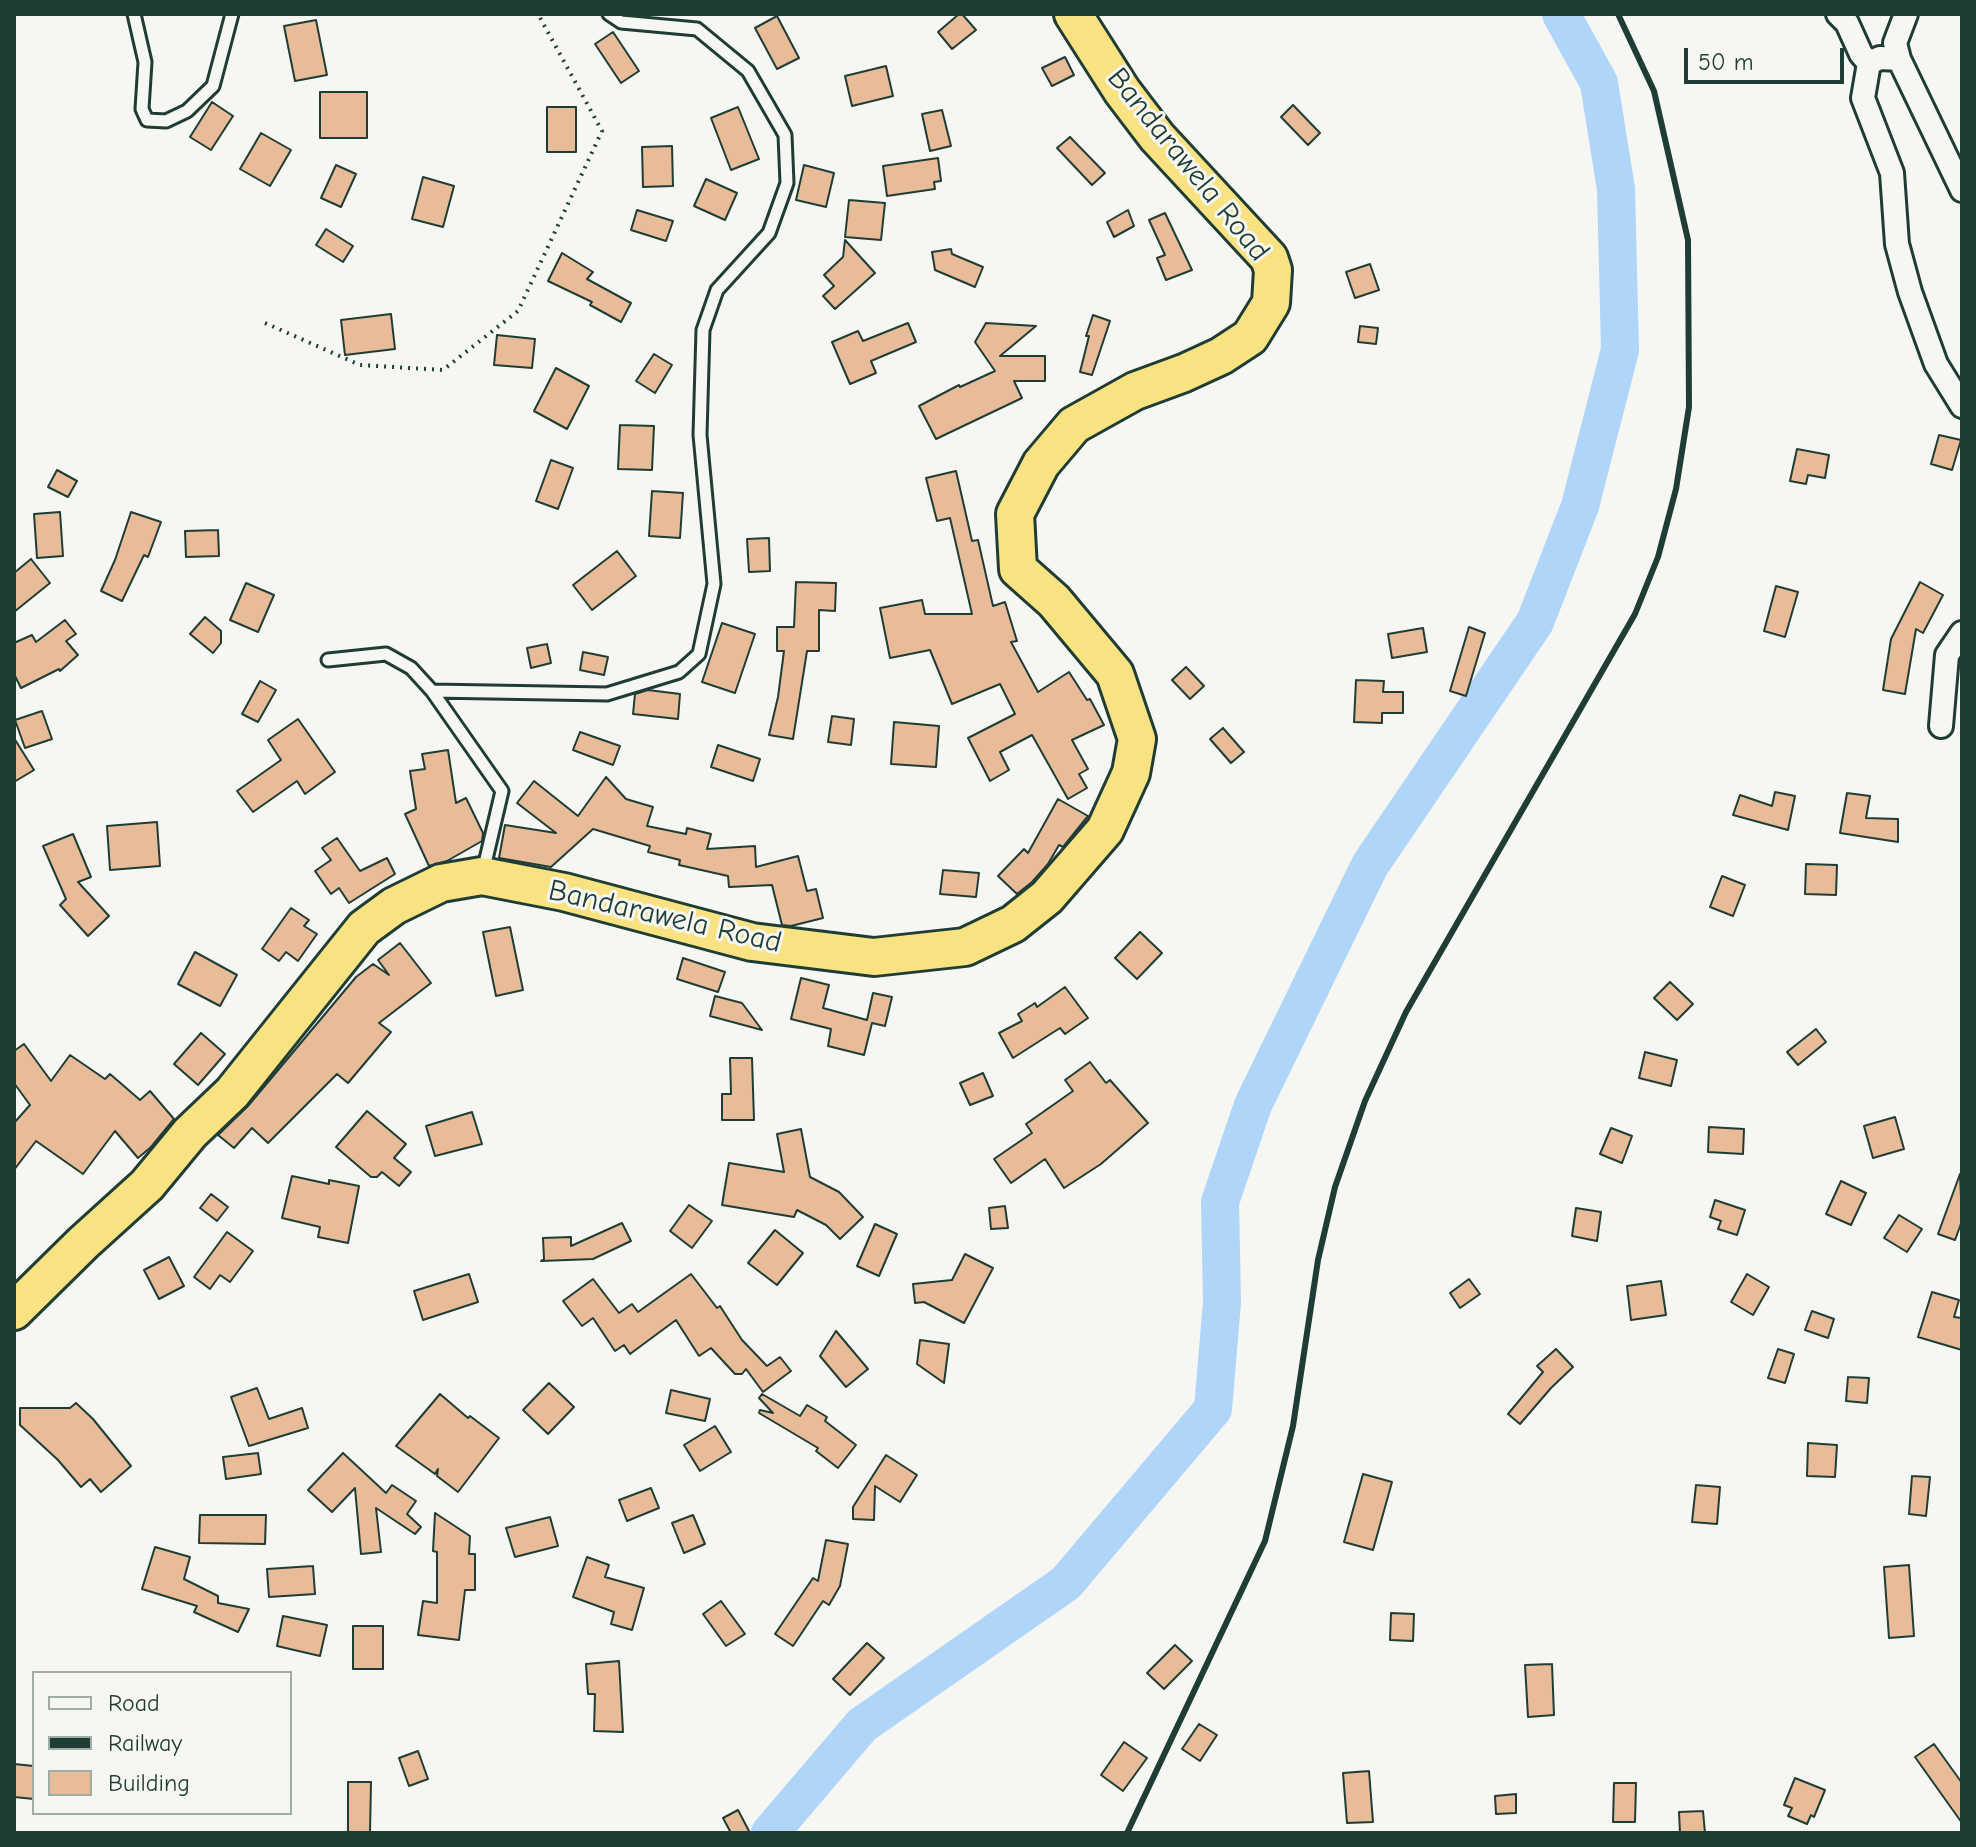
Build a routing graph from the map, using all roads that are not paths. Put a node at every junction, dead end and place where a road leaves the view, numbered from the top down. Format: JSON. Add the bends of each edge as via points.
{"nodes":[{"id":1,"x":134,"y":14,"type":"edge"},
{"id":2,"x":232,"y":14,"type":"edge"},
{"id":3,"x":609,"y":14,"type":"edge"},
{"id":4,"x":1073,"y":14,"type":"edge"},
{"id":5,"x":1838,"y":14,"type":"edge"},
{"id":6,"x":1906,"y":14,"type":"edge"},
{"id":7,"x":1899,"y":59,"type":"junction"},
{"id":8,"x":1869,"y":63,"type":"junction"},
{"id":9,"x":1962,"y":190,"type":"edge"},
{"id":10,"x":1962,"y":406,"type":"edge"},
{"id":11,"x":1962,"y":633,"type":"edge"},
{"id":12,"x":328,"y":660,"type":"dead end"},
{"id":13,"x":432,"y":691,"type":"junction"},
{"id":14,"x":1941,"y":726,"type":"dead end"},
{"id":15,"x":482,"y":876,"type":"junction"},
{"id":16,"x":14,"y":1311,"type":"edge"}],
"edges":[{"from":1,"to":2,"type":"lane","via":[[145,62],[142,109],[147,120],[166,121],[187,111],[213,86]]},
{"from":3,"to":13,"type":"lane","via":[[621,22],[697,29],[748,71],[785,135],[787,183],[769,233],[717,290],[703,330],[700,435],[714,584],[699,654],[679,672],[607,694]]},
{"from":4,"to":15,"type":"highway","name":"Bandarawela Road","via":[[1157,137],[1269,258],[1273,270],[1271,303],[1250,337],[1221,356],[1135,391],[1074,425],[1041,464],[1015,514],[1018,569],[1054,601],[1115,674],[1137,739],[1131,773],[1105,830],[1047,897],[1013,924],[965,947],[874,957],[752,942]]},
{"from":5,"to":8,"type":"street"},
{"from":6,"to":7,"type":"street","via":[[1895,43]]},
{"from":7,"to":8,"type":"street"},
{"from":7,"to":9,"type":"street"},
{"from":8,"to":10,"type":"street","via":[[1863,98],[1892,173],[1897,244],[1910,292],[1936,364]]},
{"from":11,"to":14,"type":"street","via":[[1947,655]]},
{"from":12,"to":13,"type":"lane","via":[[386,654],[411,668]]},
{"from":13,"to":15,"type":"lane","via":[[502,791]]},
{"from":15,"to":16,"type":"highway","name":"Bandarawela Road","via":[[441,883],[364,928],[232,1093],[147,1185]]}]}
